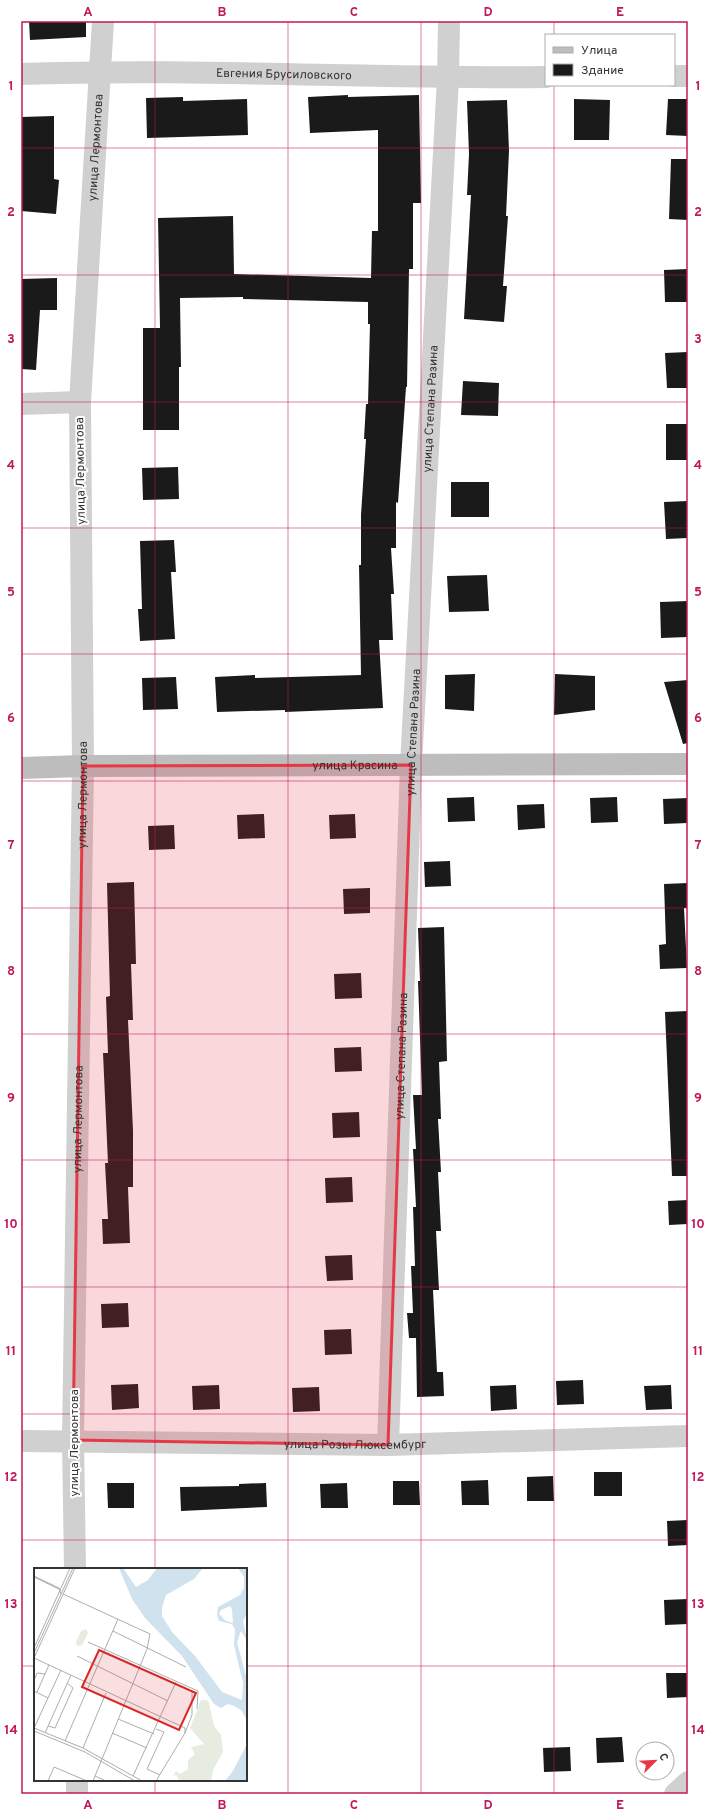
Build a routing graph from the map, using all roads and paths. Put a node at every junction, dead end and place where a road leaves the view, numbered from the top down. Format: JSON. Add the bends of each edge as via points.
{"nodes":[{"id":1,"x":103,"y":21,"type":"edge"},
{"id":2,"x":448,"y":21,"type":"edge"},
{"id":3,"x":100,"y":71,"type":"junction"},
{"id":4,"x":21,"y":74,"type":"edge"},
{"id":5,"x":675,"y":76,"type":"edge"},
{"id":6,"x":688,"y":76,"type":"edge"},
{"id":7,"x":545,"y":77,"type":"edge"},
{"id":8,"x":448,"y":78,"type":"junction"},
{"id":9,"x":80,"y":402,"type":"junction"},
{"id":10,"x":21,"y":404,"type":"edge"},
{"id":11,"x":688,"y":764,"type":"edge"},
{"id":12,"x":412,"y":765,"type":"junction"},
{"id":13,"x":84,"y":766,"type":"junction"},
{"id":14,"x":21,"y":768,"type":"edge"},
{"id":15,"x":688,"y":1436,"type":"edge"},
{"id":16,"x":73,"y":1440,"type":"junction"},
{"id":17,"x":21,"y":1441,"type":"edge"},
{"id":18,"x":388,"y":1445,"type":"junction"},
{"id":19,"x":75,"y":1568,"type":"edge"},
{"id":20,"x":77,"y":1781,"type":"edge"},
{"id":21,"x":688,"y":1782,"type":"edge"},
{"id":22,"x":77,"y":1794,"type":"edge"},
{"id":23,"x":675,"y":1794,"type":"edge"}],
"edges":[{"from":1,"to":3,"type":"street","name":"улица Лермонтова"},
{"from":2,"to":8,"type":"street","name":"улица Степана Разина"},
{"from":3,"to":4,"type":"street","name":"Евгения Брусиловского"},
{"from":3,"to":8,"type":"street","name":"Евгения Брусиловского"},
{"from":3,"to":9,"type":"street","name":"улица Лермонтова"},
{"from":5,"to":6,"type":"street"},
{"from":7,"to":8,"type":"street","name":"Евгения Брусиловского"},
{"from":8,"to":12,"type":"street","name":"улица Степана Разина"},
{"from":9,"to":10,"type":"street"},
{"from":9,"to":13,"type":"street","name":"улица Лермонтова"},
{"from":11,"to":12,"type":"street","name":"улица Красина"},
{"from":12,"to":13,"type":"street","name":"улица Красина"},
{"from":12,"to":18,"type":"street","name":"улица Степана Разина"},
{"from":13,"to":14,"type":"street","name":"улица Красина"},
{"from":13,"to":16,"type":"street","name":"улица Лермонтова"},
{"from":15,"to":18,"type":"street","name":"улица Розы Люксембург"},
{"from":16,"to":17,"type":"street","name":"улица Розы Люксембург"},
{"from":16,"to":18,"type":"street","name":"улица Розы Люксембург"},
{"from":16,"to":19,"type":"street","name":"улица Лермонтова"},
{"from":20,"to":22,"type":"street"},
{"from":21,"to":23,"type":"street"}]}
